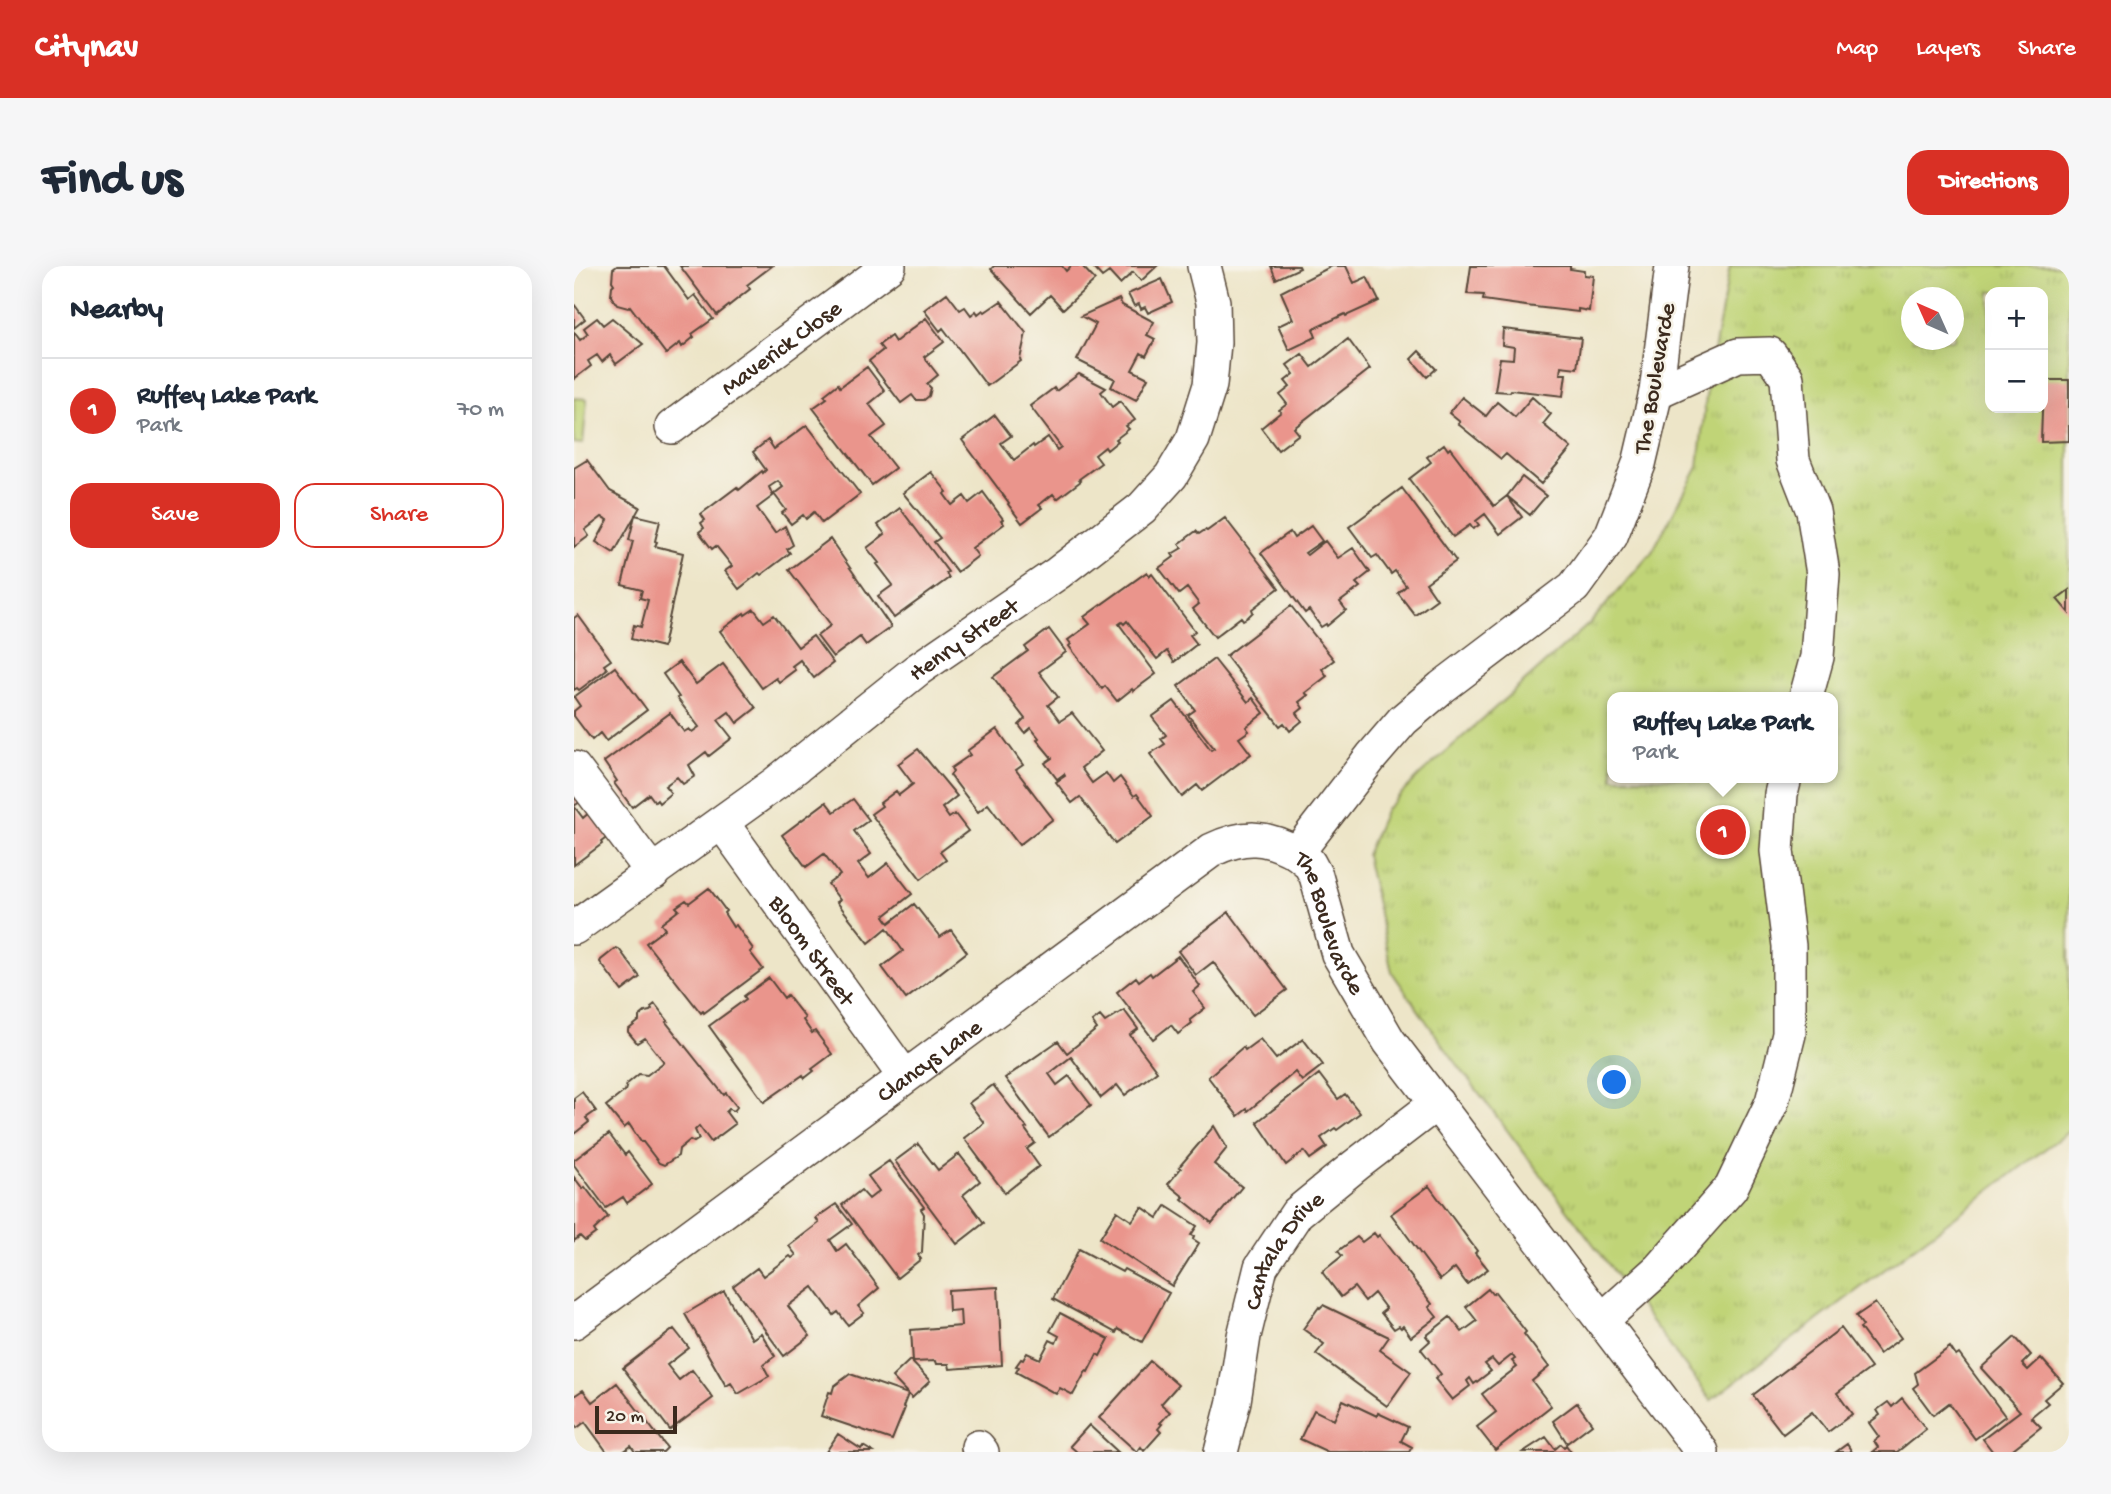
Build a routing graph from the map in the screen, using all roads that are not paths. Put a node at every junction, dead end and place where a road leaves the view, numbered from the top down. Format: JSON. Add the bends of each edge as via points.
{"nodes":[{"id":1,"x":889,"y":266,"type":"edge"},
{"id":2,"x":1204,"y":266,"type":"edge"},
{"id":3,"x":1672,"y":266,"type":"edge"},
{"id":4,"x":1656,"y":392,"type":"junction"},
{"id":5,"x":672,"y":427,"type":"dead end"},
{"id":6,"x":1807,"y":692,"type":"edge"},
{"id":7,"x":574,"y":768,"type":"edge"},
{"id":8,"x":1784,"y":783,"type":"edge"},
{"id":9,"x":722,"y":823,"type":"junction"},
{"id":10,"x":1297,"y":853,"type":"junction"},
{"id":11,"x":653,"y":873,"type":"junction"},
{"id":12,"x":574,"y":928,"type":"edge"},
{"id":13,"x":904,"y":1076,"type":"junction"},
{"id":14,"x":1437,"y":1103,"type":"junction"},
{"id":15,"x":1602,"y":1320,"type":"junction"},
{"id":16,"x":574,"y":1322,"type":"edge"},
{"id":17,"x":1699,"y":1449,"type":"edge"},
{"id":18,"x":1221,"y":1452,"type":"edge"}],
"edges":[{"from":1,"to":5,"type":"street","name":"Maverick Close"},
{"from":2,"to":9,"type":"street","name":"Henry Street","via":[[1213,302],[1210,386],[1193,439],[1171,476],[1142,508],[1058,573],[917,670]]},
{"from":3,"to":4,"type":"street","name":"The Boulevarde"},
{"from":4,"to":6,"type":"street","via":[[1738,355],[1770,354],[1787,378],[1793,460],[1813,511],[1823,574],[1817,657]]},
{"from":4,"to":10,"type":"street","name":"The Boulevarde","via":[[1639,464],[1611,536],[1574,587],[1403,720]]},
{"from":7,"to":11,"type":"street"},
{"from":8,"to":15,"type":"street","via":[[1777,851],[1789,946],[1789,1034],[1772,1102],[1731,1188],[1659,1269]]},
{"from":9,"to":11,"type":"street","name":"Henry Street"},
{"from":9,"to":13,"type":"street","name":"Bloom Street"},
{"from":10,"to":13,"type":"street","name":"Clancys Lane","via":[[1251,838],[1212,850]]},
{"from":10,"to":14,"type":"street","name":"The Boulevarde","via":[[1316,876],[1338,954],[1389,1041]]},
{"from":11,"to":12,"type":"street","name":"Henry Street"},
{"from":13,"to":16,"type":"street","name":"Clancys Lane"},
{"from":14,"to":15,"type":"street","name":"The Boulevarde"},
{"from":14,"to":18,"type":"street","name":"Cantala Drive","via":[[1297,1213],[1261,1267]]},
{"from":15,"to":17,"type":"street","name":"The Boulevarde"}]}
